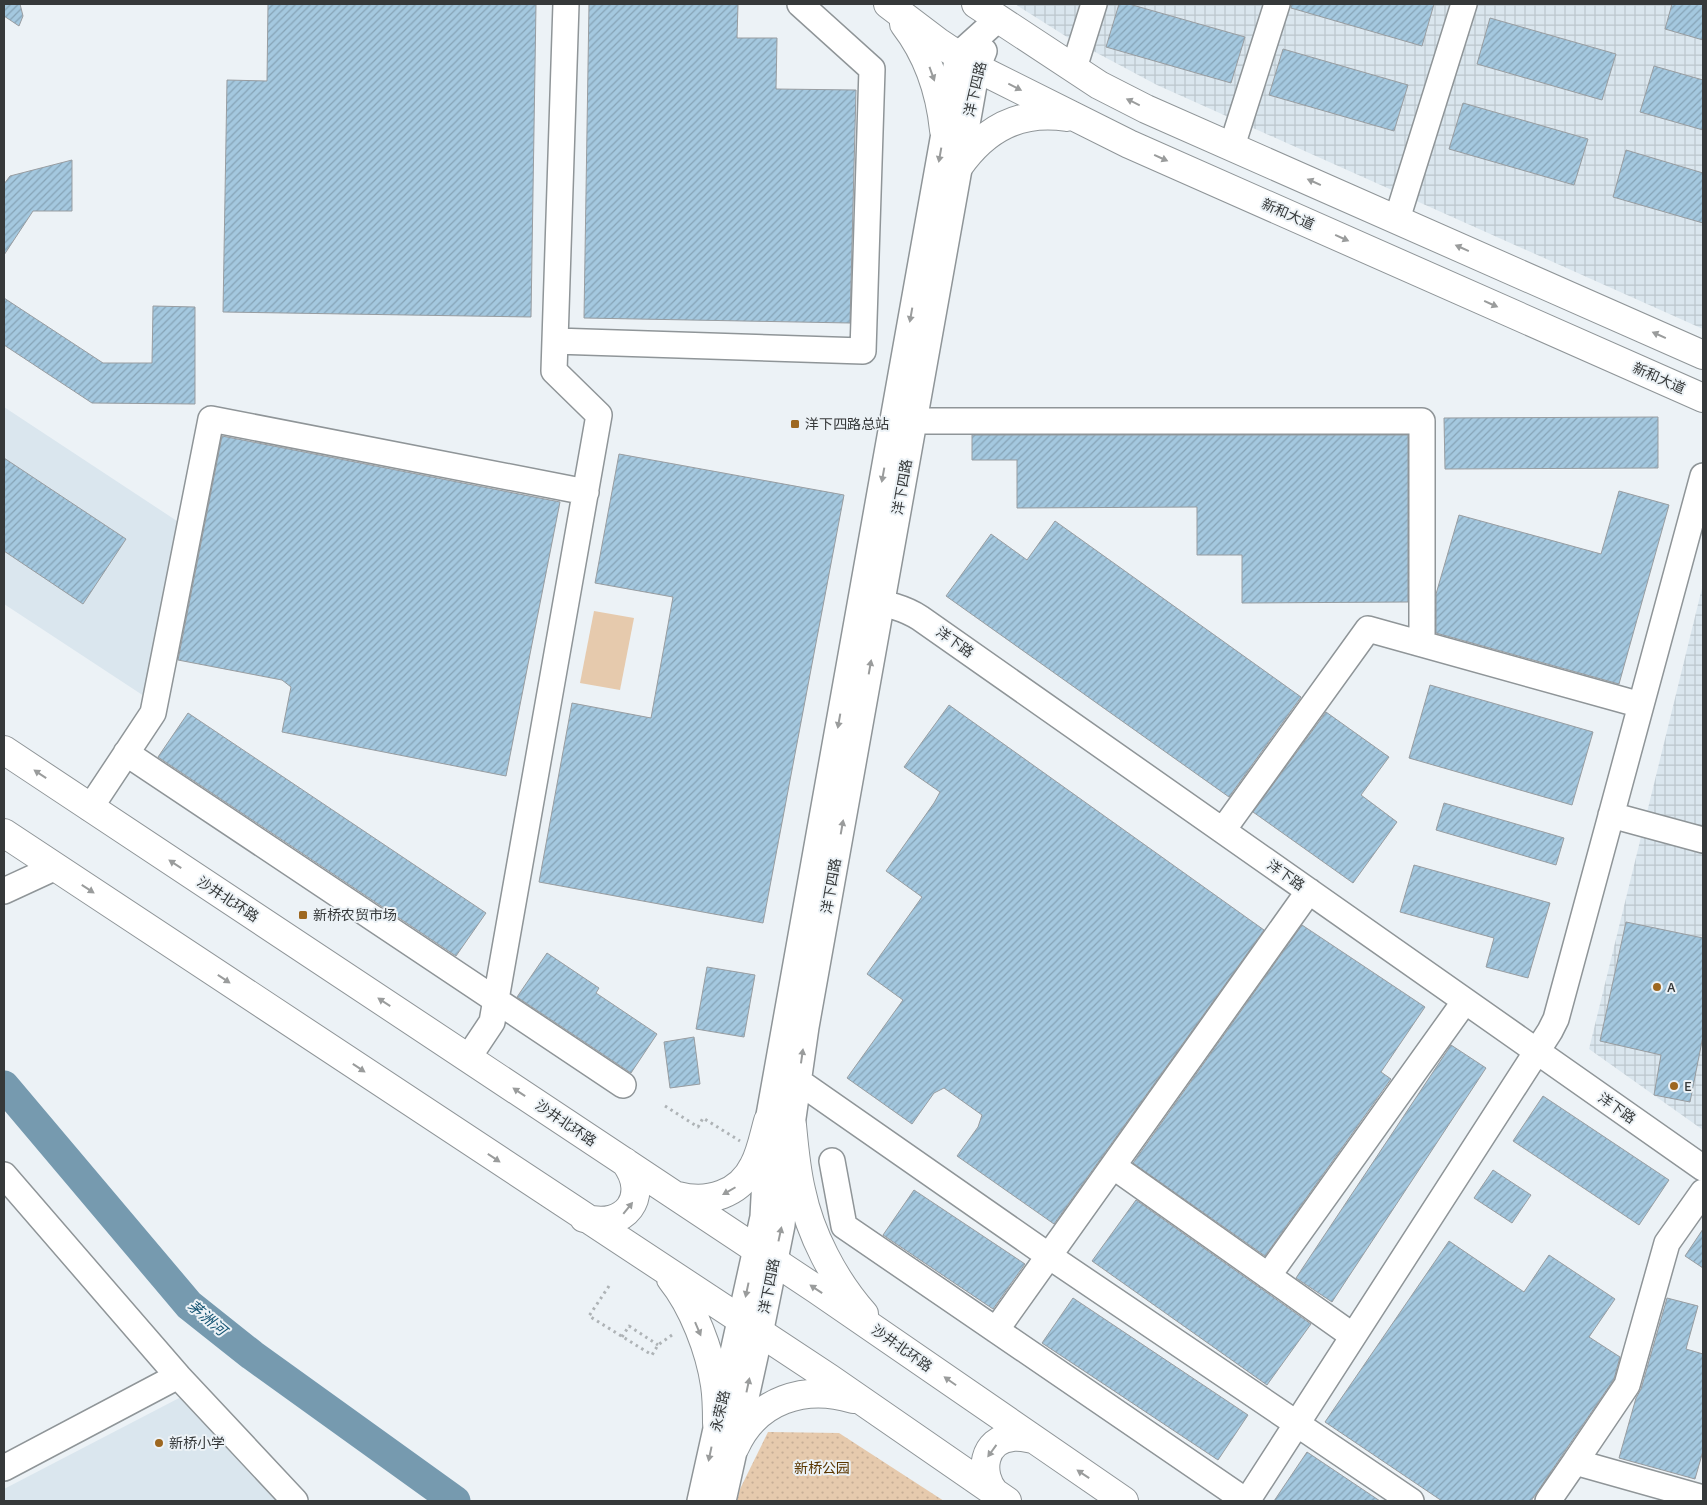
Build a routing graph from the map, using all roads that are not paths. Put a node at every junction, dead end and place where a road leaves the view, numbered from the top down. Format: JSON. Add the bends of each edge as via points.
{"nodes":[{"id":1,"x":566,"y":4,"type":"edge"},
{"id":2,"x":800,"y":4,"type":"edge"},
{"id":3,"x":888,"y":4,"type":"edge"},
{"id":4,"x":976,"y":4,"type":"edge"},
{"id":5,"x":1094,"y":4,"type":"edge"},
{"id":6,"x":1277,"y":4,"type":"edge"},
{"id":7,"x":1464,"y":4,"type":"edge"},
{"id":8,"x":998,"y":19,"type":"junction"},
{"id":9,"x":967,"y":62,"type":"junction"},
{"id":10,"x":1074,"y":68,"type":"junction"},
{"id":11,"x":1081,"y":120,"type":"junction"},
{"id":12,"x":944,"y":130,"type":"junction"},
{"id":13,"x":1232,"y":146,"type":"junction"},
{"id":14,"x":959,"y":166,"type":"junction"},
{"id":15,"x":1397,"y":219,"type":"junction"},
{"id":16,"x":555,"y":341,"type":"junction"},
{"id":17,"x":1703,"y":355,"type":"edge"},
{"id":18,"x":1703,"y":398,"type":"edge"},
{"id":19,"x":903,"y":421,"type":"junction"},
{"id":20,"x":1703,"y":476,"type":"edge"},
{"id":21,"x":586,"y":492,"type":"junction"},
{"id":22,"x":871,"y":601,"type":"junction"},
{"id":23,"x":1422,"y":644,"type":"junction"},
{"id":24,"x":1641,"y":705,"type":"junction"},
{"id":25,"x":4,"y":750,"type":"edge"},
{"id":26,"x":126,"y":753,"type":"junction"},
{"id":27,"x":90,"y":808,"type":"junction"},
{"id":28,"x":1611,"y":815,"type":"junction"},
{"id":29,"x":1223,"y":830,"type":"junction"},
{"id":30,"x":4,"y":833,"type":"edge"},
{"id":31,"x":1703,"y":840,"type":"edge"},
{"id":32,"x":56,"y":867,"type":"junction"},
{"id":33,"x":4,"y":891,"type":"edge"},
{"id":34,"x":1309,"y":891,"type":"junction"},
{"id":35,"x":496,"y":1001,"type":"junction"},
{"id":36,"x":1465,"y":1001,"type":"junction"},
{"id":37,"x":1537,"y":1051,"type":"junction"},
{"id":38,"x":468,"y":1058,"type":"junction"},
{"id":39,"x":798,"y":1081,"type":"junction"},
{"id":40,"x":623,"y":1085,"type":"dead end"},
{"id":41,"x":780,"y":1123,"type":"junction"},
{"id":42,"x":832,"y":1161,"type":"dead end"},
{"id":43,"x":625,"y":1162,"type":"junction"},
{"id":44,"x":1701,"y":1162,"type":"edge"},
{"id":45,"x":1113,"y":1166,"type":"junction"},
{"id":46,"x":4,"y":1175,"type":"edge"},
{"id":47,"x":1703,"y":1192,"type":"edge"},
{"id":48,"x":677,"y":1196,"type":"junction"},
{"id":49,"x":584,"y":1218,"type":"junction"},
{"id":50,"x":765,"y":1255,"type":"junction"},
{"id":51,"x":1048,"y":1256,"type":"junction"},
{"id":52,"x":666,"y":1272,"type":"junction"},
{"id":53,"x":1268,"y":1276,"type":"junction"},
{"id":54,"x":750,"y":1327,"type":"junction"},
{"id":55,"x":996,"y":1330,"type":"junction"},
{"id":56,"x":883,"y":1335,"type":"junction"},
{"id":57,"x":1354,"y":1336,"type":"junction"},
{"id":58,"x":178,"y":1376,"type":"junction"},
{"id":59,"x":869,"y":1406,"type":"junction"},
{"id":60,"x":717,"y":1424,"type":"junction"},
{"id":61,"x":1297,"y":1424,"type":"junction"},
{"id":62,"x":1033,"y":1439,"type":"junction"},
{"id":63,"x":735,"y":1448,"type":"junction"},
{"id":64,"x":1575,"y":1462,"type":"junction"},
{"id":65,"x":4,"y":1468,"type":"edge"},
{"id":66,"x":1001,"y":1497,"type":"edge"},
{"id":67,"x":1703,"y":1498,"type":"edge"},
{"id":68,"x":705,"y":1499,"type":"edge"},
{"id":69,"x":295,"y":1501,"type":"edge"},
{"id":70,"x":1124,"y":1501,"type":"edge"},
{"id":71,"x":1246,"y":1501,"type":"edge"},
{"id":72,"x":1411,"y":1501,"type":"edge"},
{"id":73,"x":1548,"y":1501,"type":"edge"}],
"edges":[{"from":1,"to":16,"type":"street"},
{"from":2,"to":16,"type":"street","via":[[872,69],[863,351]]},
{"from":3,"to":9,"type":"main road","name":"新和大道"},
{"from":3,"to":12,"type":"main road","one_way":true,"via":[[910,32],[930,68],[942,109]]},
{"from":4,"to":8,"type":"main road"},
{"from":5,"to":10,"type":"street"},
{"from":6,"to":13,"type":"street"},
{"from":7,"to":15,"type":"street"},
{"from":8,"to":9,"type":"street","name":"洋下四路"},
{"from":8,"to":10,"type":"main road"},
{"from":9,"to":11,"type":"main road","name":"新和大道","one_way":true},
{"from":9,"to":12,"type":"street","name":"洋下四路"},
{"from":9,"to":14,"type":"street","name":"洋下四路"},
{"from":13,"to":10,"type":"main road","one_way":true,"via":[[1131,101]]},
{"from":11,"to":14,"type":"main road","via":[[1050,115],[1012,122],[991,132]]},
{"from":11,"to":18,"type":"main road","name":"新和大道","one_way":true},
{"from":12,"to":19,"type":"street","name":"洋下四路","one_way":true},
{"from":15,"to":13,"type":"main road","one_way":true},
{"from":14,"to":19,"type":"street","name":"洋下四路"},
{"from":17,"to":15,"type":"main road","one_way":true},
{"from":16,"to":21,"type":"street","via":[[554,372],[599,415]]},
{"from":19,"to":22,"type":"street","name":"洋下四路"},
{"from":19,"to":23,"type":"street","via":[[1422,421]]},
{"from":20,"to":24,"type":"street"},
{"from":21,"to":26,"type":"street","via":[[211,419],[153,713]]},
{"from":21,"to":35,"type":"street"},
{"from":22,"to":29,"type":"street","name":"洋下路","via":[[908,610]]},
{"from":39,"to":22,"type":"street","name":"洋下四路","one_way":true},
{"from":22,"to":41,"type":"street","name":"洋下四路","one_way":true},
{"from":23,"to":24,"type":"street"},
{"from":23,"to":29,"type":"street","via":[[1368,629]]},
{"from":24,"to":28,"type":"street"},
{"from":27,"to":25,"type":"main road","name":"沙井北环路","one_way":true},
{"from":26,"to":27,"type":"street"},
{"from":26,"to":35,"type":"street"},
{"from":38,"to":27,"type":"main road","name":"沙井北环路","one_way":true},
{"from":28,"to":31,"type":"street"},
{"from":28,"to":37,"type":"street","via":[[1556,1019]]},
{"from":29,"to":34,"type":"street","name":"洋下路"},
{"from":30,"to":32,"type":"main road"},
{"from":32,"to":33,"type":"street"},
{"from":32,"to":49,"type":"main road","one_way":true},
{"from":34,"to":36,"type":"street","name":"洋下路"},
{"from":34,"to":45,"type":"street"},
{"from":35,"to":38,"type":"street","via":[[492,1022]]},
{"from":35,"to":40,"type":"street"},
{"from":36,"to":37,"type":"street","name":"洋下路"},
{"from":36,"to":53,"type":"street"},
{"from":37,"to":44,"type":"street","name":"洋下路"},
{"from":37,"to":57,"type":"street"},
{"from":43,"to":38,"type":"main road","name":"沙井北环路","one_way":true},
{"from":39,"to":41,"type":"street","name":"洋下四路"},
{"from":39,"to":51,"type":"street"},
{"from":41,"to":48,"type":"main road","one_way":true,"via":[[755,1165],[732,1190],[711,1199]]},
{"from":41,"to":50,"type":"street","name":"洋下四路","via":[[763,1217]]},
{"from":41,"to":56,"type":"main road","via":[[806,1210],[823,1250],[862,1312]]},
{"from":42,"to":55,"type":"street","via":[[844,1226]]},
{"from":43,"to":48,"type":"main road","name":"沙井北环路"},
{"from":49,"to":43,"type":"main road","one_way":true,"via":[[606,1222],[626,1212],[636,1192],[636,1181]]},
{"from":45,"to":51,"type":"street"},
{"from":45,"to":53,"type":"street"},
{"from":46,"to":58,"type":"street"},
{"from":47,"to":64,"type":"street","via":[[1667,1243],[1627,1385]]},
{"from":48,"to":50,"type":"main road","name":"沙井北环路"},
{"from":49,"to":52,"type":"main road"},
{"from":50,"to":54,"type":"street","name":"洋下四路"},
{"from":56,"to":50,"type":"main road","name":"沙井北环路","one_way":true},
{"from":51,"to":55,"type":"street"},
{"from":51,"to":61,"type":"street"},
{"from":52,"to":54,"type":"main road"},
{"from":52,"to":60,"type":"main road","one_way":true,"via":[[682,1294],[710,1359]]},
{"from":53,"to":57,"type":"street"},
{"from":54,"to":59,"type":"main road"},
{"from":54,"to":60,"type":"street","name":"永荣路"},
{"from":63,"to":54,"type":"street","name":"永荣路","one_way":true},
{"from":55,"to":71,"type":"street"},
{"from":62,"to":56,"type":"main road","name":"沙井北环路","one_way":true},
{"from":57,"to":61,"type":"street"},
{"from":58,"to":65,"type":"street"},
{"from":58,"to":69,"type":"street"},
{"from":59,"to":63,"type":"main road","via":[[822,1393],[790,1397],[756,1417],[741,1434]]},
{"from":59,"to":66,"type":"main road"},
{"from":60,"to":68,"type":"street","name":"永荣路","one_way":true},
{"from":61,"to":71,"type":"street"},
{"from":61,"to":72,"type":"street"},
{"from":62,"to":66,"type":"main road","one_way":true,"via":[[1012,1437],[1002,1440],[987,1456],[984,1466],[986,1477],[990,1487]]},
{"from":70,"to":62,"type":"main road","name":"沙井北环路","one_way":true},
{"from":63,"to":68,"type":"street","name":"永荣路"},
{"from":64,"to":67,"type":"street"},
{"from":64,"to":73,"type":"street"}]}
